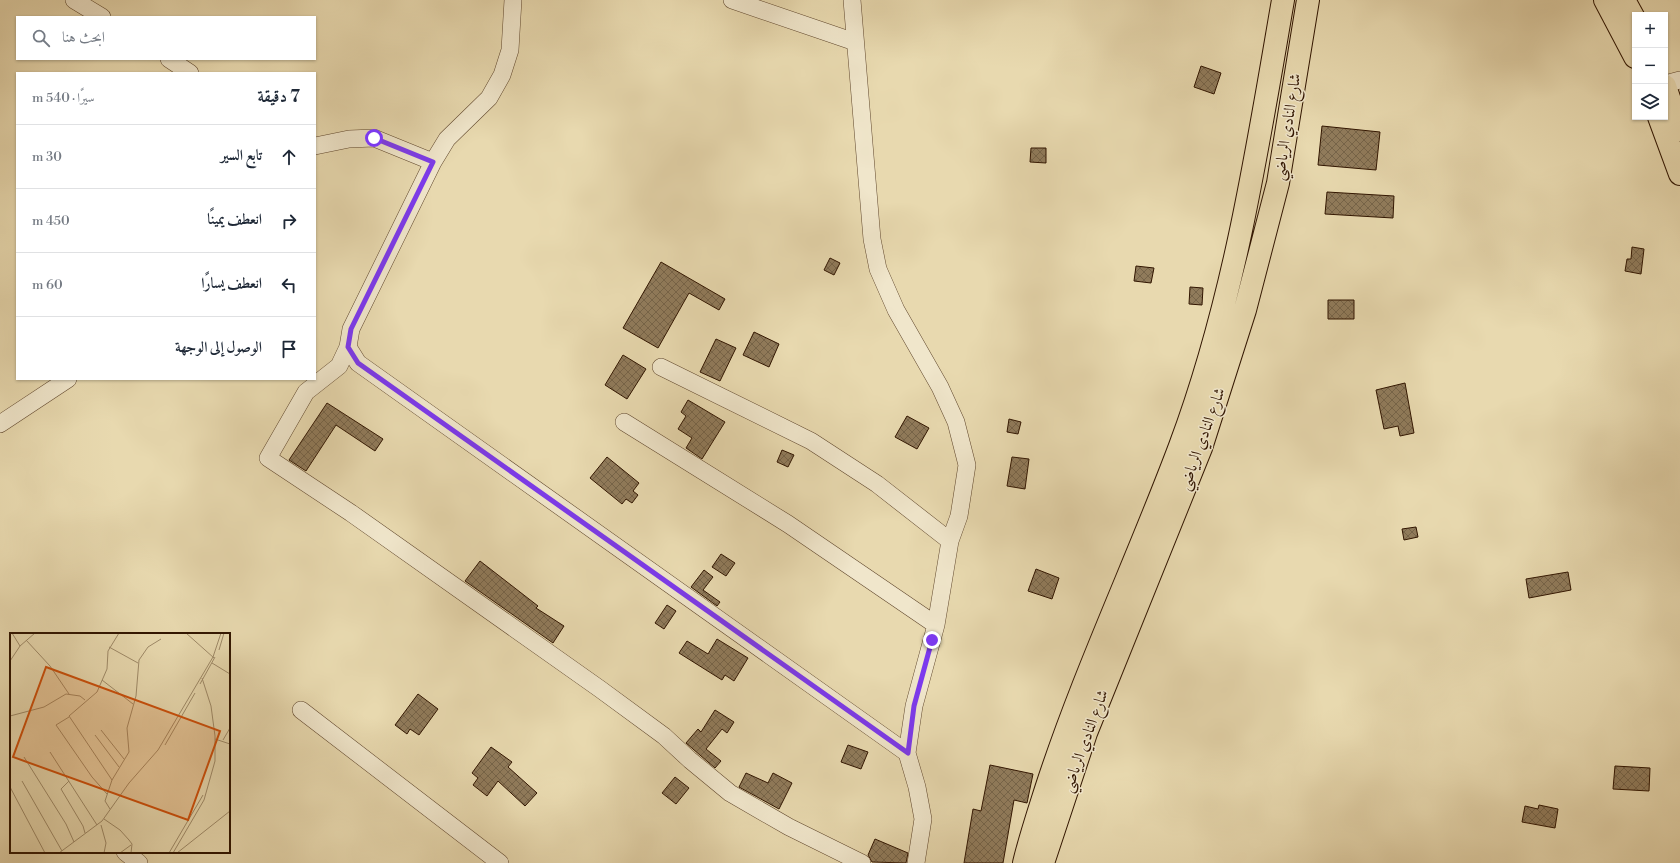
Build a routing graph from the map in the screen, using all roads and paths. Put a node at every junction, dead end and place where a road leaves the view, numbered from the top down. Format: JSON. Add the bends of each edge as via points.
{"nodes":[{"id":1,"x":74,"y":0,"type":"edge"},
{"id":2,"x":513,"y":0,"type":"edge"},
{"id":3,"x":732,"y":0,"type":"edge"},
{"id":4,"x":852,"y":0,"type":"edge"},
{"id":5,"x":1284,"y":0,"type":"edge"},
{"id":6,"x":1308,"y":0,"type":"edge"},
{"id":7,"x":1605,"y":0,"type":"edge"},
{"id":8,"x":1624,"y":0,"type":"edge"},
{"id":9,"x":1632,"y":15,"type":"edge"},
{"id":10,"x":100,"y":16,"type":"edge"},
{"id":11,"x":855,"y":42,"type":"junction"},
{"id":12,"x":1632,"y":51,"type":"edge"},
{"id":13,"x":1274,"y":53,"type":"junction"},
{"id":14,"x":1299,"y":55,"type":"junction"},
{"id":15,"x":170,"y":60,"type":"edge"},
{"id":16,"x":188,"y":72,"type":"edge"},
{"id":17,"x":1680,"y":80,"type":"edge"},
{"id":18,"x":1668,"y":84,"type":"edge"},
{"id":19,"x":1668,"y":94,"type":"edge"},
{"id":20,"x":1660,"y":120,"type":"edge"},
{"id":21,"x":1680,"y":130,"type":"edge"},
{"id":22,"x":316,"y":146,"type":"edge"},
{"id":23,"x":433,"y":162,"type":"junction"},
{"id":24,"x":1680,"y":174,"type":"edge"},
{"id":25,"x":348,"y":347,"type":"junction"},
{"id":26,"x":662,"y":367,"type":"dead end"},
{"id":27,"x":66,"y":380,"type":"edge"},
{"id":28,"x":624,"y":422,"type":"dead end"},
{"id":29,"x":0,"y":424,"type":"edge"},
{"id":30,"x":950,"y":540,"type":"junction"},
{"id":31,"x":936,"y":624,"type":"junction"},
{"id":32,"x":1090,"y":697,"type":"junction"},
{"id":33,"x":302,"y":710,"type":"dead end"},
{"id":34,"x":908,"y":753,"type":"junction"},
{"id":35,"x":126,"y":853,"type":"edge"},
{"id":36,"x":1035,"y":856,"type":"edge"},
{"id":37,"x":139,"y":863,"type":"edge"},
{"id":38,"x":500,"y":863,"type":"edge"},
{"id":39,"x":862,"y":863,"type":"edge"},
{"id":40,"x":916,"y":863,"type":"edge"}],
"edges":[{"from":1,"to":10,"type":"street"},
{"from":2,"to":23,"type":"street","via":[[510,50],[502,75],[489,98],[447,139]]},
{"from":3,"to":11,"type":"street"},
{"from":4,"to":11,"type":"street"},
{"from":5,"to":13,"type":"main road","name":"شارع النادي الرياضي"},
{"from":6,"to":14,"type":"main road","name":"شارع النادي الرياضي"},
{"from":7,"to":12,"type":"main road"},
{"from":8,"to":9,"type":"main road"},
{"from":11,"to":30,"type":"street","via":[[872,239],[878,269],[896,310],[940,387],[956,422],[967,465],[959,516]]},
{"from":13,"to":14,"type":"main road"},
{"from":13,"to":32,"type":"main road","name":"شارع النادي الرياضي","via":[[1246,216],[1223,313],[1180,446]]},
{"from":14,"to":32,"type":"main road","name":"شارع النادي الرياضي","via":[[1278,183],[1257,268],[1201,448]]},
{"from":15,"to":16,"type":"street"},
{"from":17,"to":18,"type":"street"},
{"from":19,"to":21,"type":"main road"},
{"from":20,"to":24,"type":"main road"},
{"from":22,"to":23,"type":"street","via":[[349,139],[374,138]]},
{"from":23,"to":25,"type":"street","via":[[351,329]]},
{"from":25,"to":34,"type":"street","via":[[358,363]]},
{"from":25,"to":39,"type":"street","via":[[339,366],[306,392],[268,458],[351,513],[600,689],[664,736],[730,793]]},
{"from":26,"to":30,"type":"street","via":[[811,441],[877,484]]},
{"from":27,"to":29,"type":"street"},
{"from":28,"to":31,"type":"street","via":[[788,524]]},
{"from":30,"to":31,"type":"street"},
{"from":31,"to":34,"type":"street","via":[[914,706]]},
{"from":32,"to":36,"type":"main road","name":"شارع النادي الرياضي","via":[[1065,730]]},
{"from":33,"to":38,"type":"street"},
{"from":34,"to":40,"type":"street","via":[[923,819]]},
{"from":35,"to":37,"type":"street"}]}
